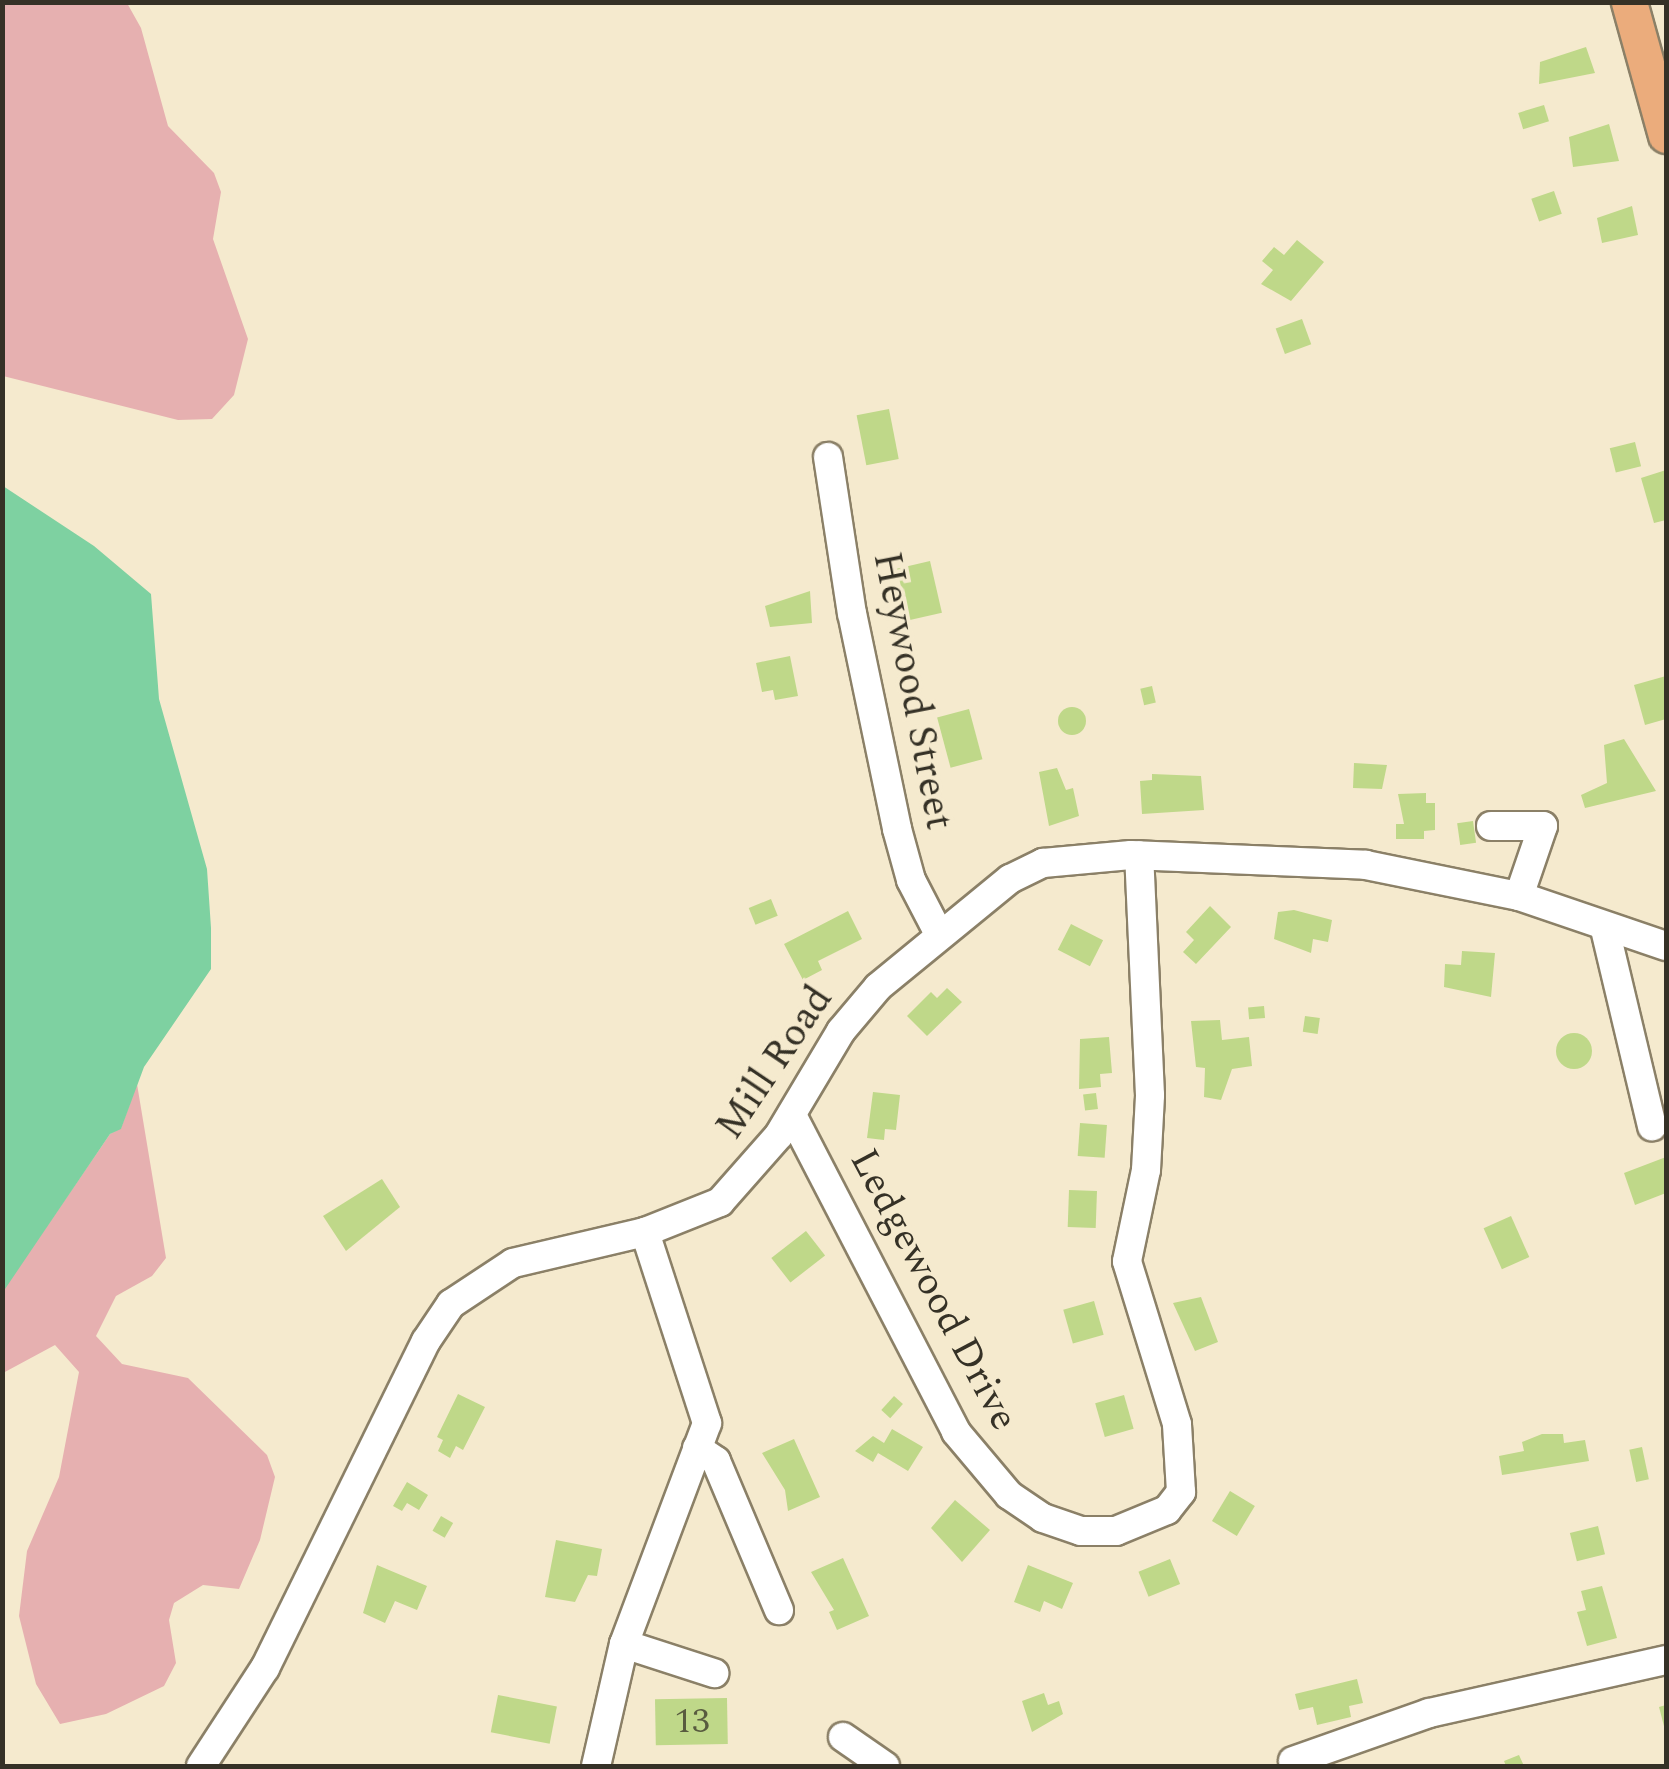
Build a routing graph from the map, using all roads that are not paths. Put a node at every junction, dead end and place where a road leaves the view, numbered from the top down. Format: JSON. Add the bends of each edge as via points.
{"nodes":[{"id":1,"x":1629,"y":2,"type":"edge"},
{"id":2,"x":1666,"y":135,"type":"edge"},
{"id":3,"x":828,"y":457,"type":"dead end"},
{"id":4,"x":1491,"y":826,"type":"dead end"},
{"id":5,"x":1139,"y":855,"type":"junction"},
{"id":6,"x":1519,"y":896,"type":"junction"},
{"id":7,"x":1605,"y":929,"type":"junction"},
{"id":8,"x":938,"y":934,"type":"junction"},
{"id":9,"x":1666,"y":946,"type":"edge"},
{"id":10,"x":792,"y":1114,"type":"junction"},
{"id":11,"x":1652,"y":1126,"type":"dead end"},
{"id":12,"x":646,"y":1232,"type":"junction"},
{"id":13,"x":697,"y":1448,"type":"junction"},
{"id":14,"x":779,"y":1610,"type":"dead end"},
{"id":15,"x":624,"y":1644,"type":"junction"},
{"id":16,"x":1666,"y":1660,"type":"edge"},
{"id":17,"x":714,"y":1674,"type":"dead end"},
{"id":18,"x":842,"y":1738,"type":"dead end"},
{"id":19,"x":1293,"y":1760,"type":"dead end"},
{"id":20,"x":201,"y":1766,"type":"edge"},
{"id":21,"x":596,"y":1766,"type":"edge"},
{"id":22,"x":886,"y":1766,"type":"edge"}],
"edges":[{"from":1,"to":2,"type":"main road"},
{"from":3,"to":8,"type":"street","name":"Heywood Street","via":[[855,631],[897,829],[911,880]]},
{"from":4,"to":6,"type":"street","via":[[1543,826]]},
{"from":5,"to":6,"type":"street","name":"Mill Road","via":[[1366,865]]},
{"from":5,"to":8,"type":"street","name":"Mill Road","via":[[1042,863]]},
{"from":5,"to":10,"type":"street","name":"Ledgewood Drive","via":[[1150,1095],[1146,1170],[1127,1261],[1177,1424],[1181,1492],[1167,1510],[1116,1530],[1081,1530],[1042,1518],[1009,1494],[956,1432]]},
{"from":6,"to":7,"type":"street","name":"Mill Road"},
{"from":7,"to":9,"type":"street","name":"Mill Road"},
{"from":7,"to":11,"type":"street"},
{"from":8,"to":10,"type":"street","name":"Mill Road","via":[[841,1031]]},
{"from":10,"to":12,"type":"street","name":"Mill Road","via":[[720,1202]]},
{"from":12,"to":13,"type":"street","via":[[707,1423]]},
{"from":12,"to":20,"type":"street","name":"Mill Road","via":[[513,1263],[451,1304],[426,1340],[265,1668]]},
{"from":13,"to":14,"type":"street","via":[[716,1461]]},
{"from":13,"to":15,"type":"street"},
{"from":15,"to":17,"type":"street"},
{"from":15,"to":21,"type":"street"},
{"from":16,"to":19,"type":"street","via":[[1429,1713]]},
{"from":18,"to":22,"type":"street"}]}
